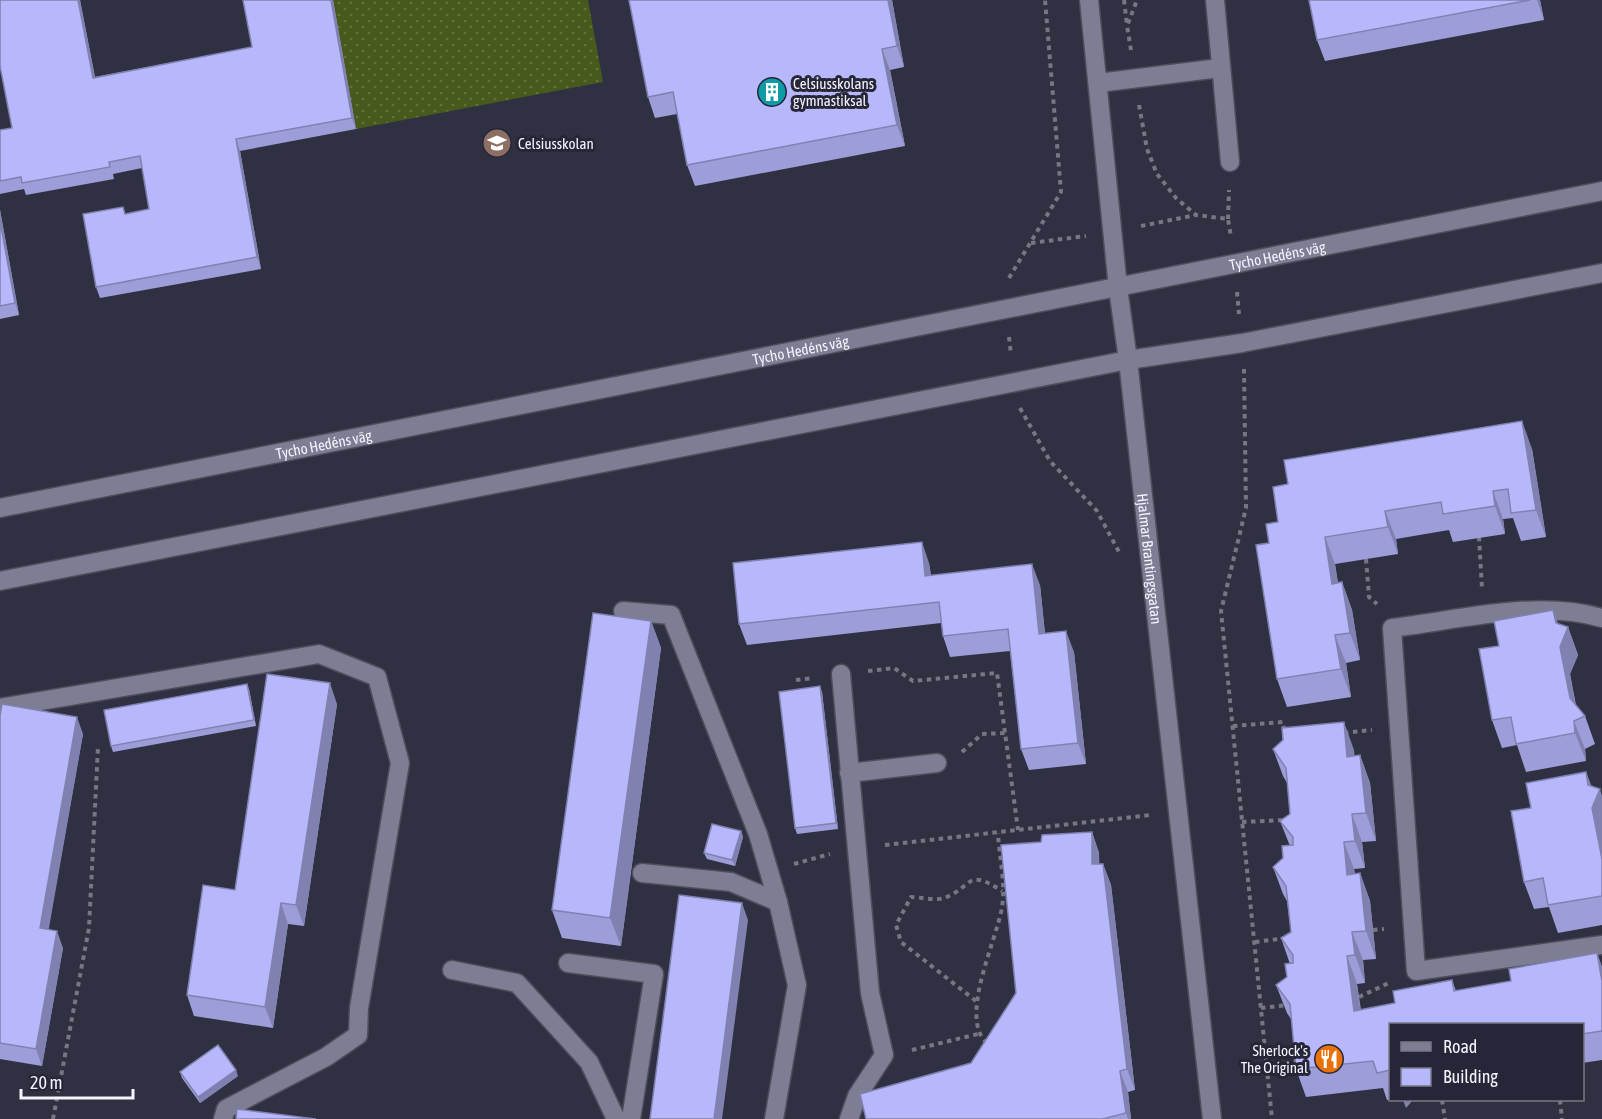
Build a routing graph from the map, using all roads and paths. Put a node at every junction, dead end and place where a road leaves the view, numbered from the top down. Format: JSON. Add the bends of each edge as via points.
{"nodes":[{"id":1,"x":1045,"y":0,"type":"edge"},
{"id":2,"x":1089,"y":0,"type":"edge"},
{"id":3,"x":1124,"y":0,"type":"edge"},
{"id":4,"x":1137,"y":0,"type":"edge"},
{"id":5,"x":1215,"y":0,"type":"edge"},
{"id":6,"x":1127,"y":26,"type":"junction"},
{"id":7,"x":1220,"y":68,"type":"junction"},
{"id":8,"x":1135,"y":78,"type":"junction"},
{"id":9,"x":1098,"y":83,"type":"junction"},
{"id":10,"x":1230,"y":162,"type":"dead end"},
{"id":11,"x":1602,"y":191,"type":"edge"},
{"id":12,"x":1234,"y":262,"type":"junction"},
{"id":13,"x":1602,"y":273,"type":"edge"},
{"id":14,"x":1118,"y":288,"type":"junction"},
{"id":15,"x":1005,"y":310,"type":"junction"},
{"id":16,"x":1242,"y":343,"type":"junction"},
{"id":17,"x":1128,"y":360,"type":"junction"},
{"id":18,"x":1016,"y":384,"type":"junction"},
{"id":19,"x":0,"y":508,"type":"edge"},
{"id":20,"x":1479,"y":537,"type":"edge"},
{"id":21,"x":1366,"y":560,"type":"edge"},
{"id":22,"x":1121,"y":561,"type":"dead end"},
{"id":23,"x":0,"y":581,"type":"edge"},
{"id":24,"x":622,"y":611,"type":"dead end"},
{"id":25,"x":1484,"y":616,"type":"junction"},
{"id":26,"x":1602,"y":618,"type":"edge"},
{"id":27,"x":1392,"y":628,"type":"junction"},
{"id":28,"x":841,"y":674,"type":"junction"},
{"id":29,"x":796,"y":680,"type":"dead end"},
{"id":30,"x":0,"y":708,"type":"edge"},
{"id":31,"x":1233,"y":726,"type":"junction"},
{"id":32,"x":1399,"y":728,"type":"junction"},
{"id":33,"x":1005,"y":733,"type":"junction"},
{"id":34,"x":1341,"y":733,"type":"edge"},
{"id":35,"x":1284,"y":739,"type":"edge"},
{"id":36,"x":98,"y":747,"type":"dead end"},
{"id":37,"x":938,"y":763,"type":"joint"},
{"id":38,"x":849,"y":773,"type":"junction"},
{"id":39,"x":1149,"y":803,"type":"dead end"},
{"id":40,"x":1150,"y":815,"type":"junction"},
{"id":41,"x":1287,"y":819,"type":"edge"},
{"id":42,"x":1242,"y":822,"type":"junction"},
{"id":43,"x":1151,"y":827,"type":"dead end"},
{"id":44,"x":1018,"y":830,"type":"junction"},
{"id":45,"x":998,"y":832,"type":"junction"},
{"id":46,"x":856,"y":849,"type":"junction"},
{"id":47,"x":642,"y":873,"type":"dead end"},
{"id":48,"x":770,"y":874,"type":"junction"},
{"id":49,"x":1002,"y":891,"type":"junction"},
{"id":50,"x":778,"y":902,"type":"junction"},
{"id":51,"x":1287,"y":938,"type":"edge"},
{"id":52,"x":1254,"y":942,"type":"junction"},
{"id":53,"x":1602,"y":945,"type":"edge"},
{"id":54,"x":568,"y":963,"type":"dead end"},
{"id":55,"x":452,"y":970,"type":"dead end"},
{"id":56,"x":976,"y":1001,"type":"junction"},
{"id":57,"x":1297,"y":1004,"type":"edge"},
{"id":58,"x":1261,"y":1008,"type":"junction"},
{"id":59,"x":978,"y":1034,"type":"junction"},
{"id":60,"x":992,"y":1047,"type":"edge"},
{"id":61,"x":884,"y":1055,"type":"junction"},
{"id":62,"x":1303,"y":1061,"type":"edge"},
{"id":63,"x":1267,"y":1065,"type":"junction"},
{"id":64,"x":1442,"y":1101,"type":"edge"},
{"id":65,"x":1560,"y":1101,"type":"edge"},
{"id":66,"x":52,"y":1119,"type":"edge"},
{"id":67,"x":223,"y":1119,"type":"edge"},
{"id":68,"x":616,"y":1119,"type":"edge"},
{"id":69,"x":631,"y":1119,"type":"edge"},
{"id":70,"x":774,"y":1119,"type":"edge"},
{"id":71,"x":849,"y":1119,"type":"edge"},
{"id":72,"x":1212,"y":1119,"type":"edge"},
{"id":73,"x":1272,"y":1119,"type":"edge"},
{"id":74,"x":1445,"y":1119,"type":"edge"},
{"id":75,"x":1562,"y":1119,"type":"edge"}],
"edges":[{"from":1,"to":15,"type":"path","via":[[1061,192],[1002,291]]},
{"from":2,"to":9,"type":"main road","name":"Hjalmar Brantingsgatan"},
{"from":3,"to":6,"type":"path"},
{"from":4,"to":6,"type":"path"},
{"from":5,"to":7,"type":"main road"},
{"from":6,"to":8,"type":"path"},
{"from":7,"to":8,"type":"main road"},
{"from":7,"to":10,"type":"main road"},
{"from":8,"to":9,"type":"main road"},
{"from":8,"to":12,"type":"path","via":[[1147,149],[1157,174],[1196,215],[1228,219]]},
{"from":9,"to":14,"type":"main road","name":"Hjalmar Brantingsgatan"},
{"from":11,"to":12,"type":"main road","name":"Tycho Hedéns väg"},
{"from":12,"to":14,"type":"main road","name":"Tycho Hedéns väg"},
{"from":12,"to":16,"type":"path"},
{"from":13,"to":16,"type":"main road"},
{"from":14,"to":15,"type":"main road","name":"Tycho Hedéns väg"},
{"from":14,"to":17,"type":"main road","name":"Hjalmar Brantingsgatan"},
{"from":15,"to":18,"type":"path"},
{"from":15,"to":19,"type":"main road","name":"Tycho Hedéns väg"},
{"from":16,"to":17,"type":"main road"},
{"from":16,"to":31,"type":"path","via":[[1246,508],[1221,611]]},
{"from":17,"to":18,"type":"main road"},
{"from":17,"to":72,"type":"main road","name":"Hjalmar Brantingsgatan"},
{"from":18,"to":22,"type":"path","via":[[1021,413],[1050,461],[1097,511]]},
{"from":18,"to":23,"type":"main road"},
{"from":20,"to":25,"type":"path"},
{"from":21,"to":27,"type":"path","via":[[1369,597],[1390,615]]},
{"from":24,"to":48,"type":"main road","via":[[671,615],[758,834]]},
{"from":25,"to":26,"type":"main road","via":[[1529,610],[1584,612]]},
{"from":25,"to":27,"type":"main road"},
{"from":27,"to":32,"type":"main road"},
{"from":28,"to":29,"type":"path"},
{"from":28,"to":33,"type":"path","via":[[894,668],[913,681],[997,673]]},
{"from":28,"to":38,"type":"main road"},
{"from":30,"to":67,"type":"main road","via":[[319,654],[377,677],[400,763],[359,1008],[358,1035],[326,1058],[226,1109]]},
{"from":31,"to":35,"type":"path","via":[[1283,722]]},
{"from":31,"to":42,"type":"path"},
{"from":32,"to":34,"type":"path"},
{"from":32,"to":53,"type":"main road","via":[[1416,971]]},
{"from":33,"to":37,"type":"path","via":[[982,734],[966,750]]},
{"from":33,"to":44,"type":"path"},
{"from":36,"to":66,"type":"path","via":[[89,928]]},
{"from":37,"to":38,"type":"main road"},
{"from":38,"to":46,"type":"main road"},
{"from":39,"to":40,"type":"path"},
{"from":40,"to":43,"type":"path"},
{"from":40,"to":44,"type":"path"},
{"from":41,"to":42,"type":"path"},
{"from":42,"to":52,"type":"path"},
{"from":44,"to":45,"type":"path"},
{"from":45,"to":46,"type":"path"},
{"from":45,"to":49,"type":"path"},
{"from":46,"to":48,"type":"path","via":[[809,858]]},
{"from":46,"to":61,"type":"main road","via":[[870,993]]},
{"from":47,"to":50,"type":"main road","via":[[731,882]]},
{"from":48,"to":50,"type":"main road"},
{"from":49,"to":56,"type":"path","via":[[1003,905]]},
{"from":49,"to":56,"type":"path","via":[[985,880],[971,879],[943,899],[911,897],[896,925],[901,942]]},
{"from":50,"to":70,"type":"main road","via":[[797,985]]},
{"from":51,"to":52,"type":"path"},
{"from":52,"to":58,"type":"path"},
{"from":54,"to":69,"type":"main road","via":[[654,974]]},
{"from":55,"to":68,"type":"main road","via":[[517,983],[589,1062]]},
{"from":56,"to":59,"type":"path"},
{"from":57,"to":58,"type":"path"},
{"from":58,"to":63,"type":"path"},
{"from":59,"to":60,"type":"path"},
{"from":59,"to":61,"type":"path"},
{"from":61,"to":71,"type":"main road","via":[[857,1096]]},
{"from":62,"to":63,"type":"path"},
{"from":63,"to":73,"type":"path"},
{"from":64,"to":74,"type":"path"},
{"from":65,"to":75,"type":"path"}]}
